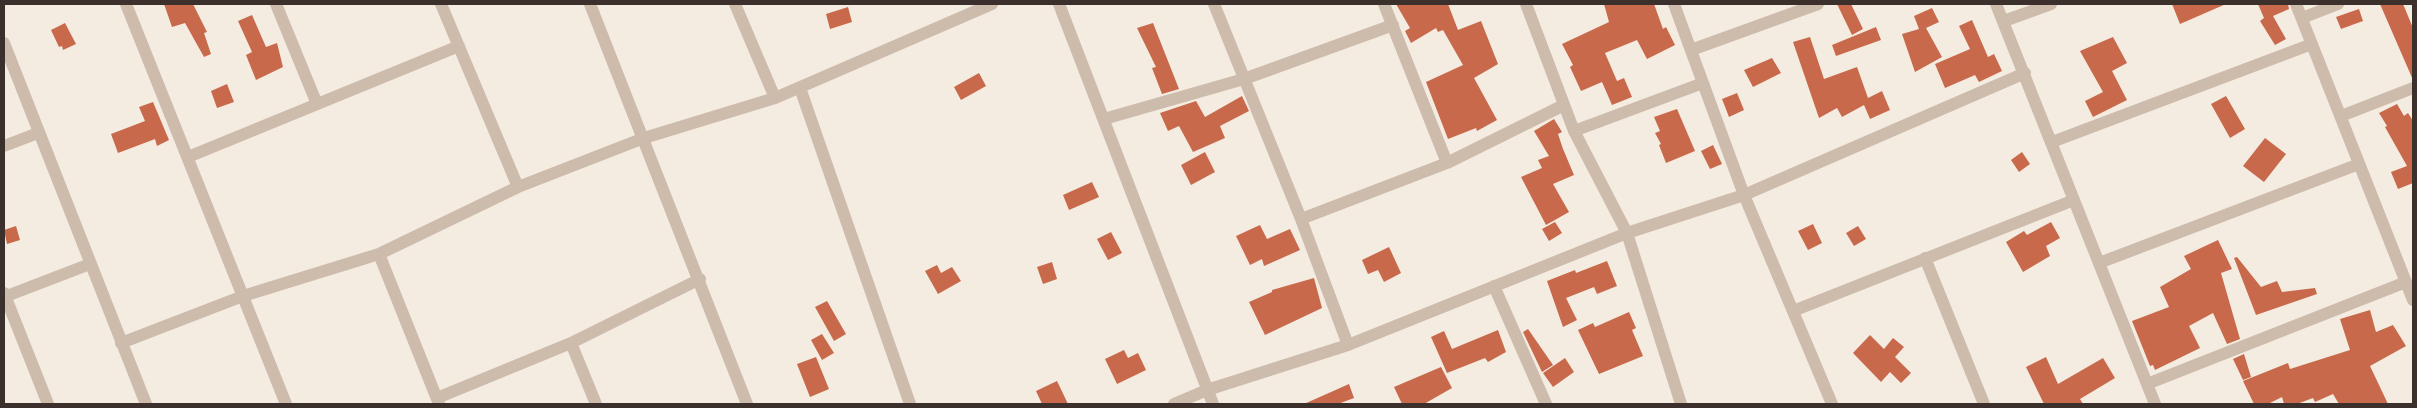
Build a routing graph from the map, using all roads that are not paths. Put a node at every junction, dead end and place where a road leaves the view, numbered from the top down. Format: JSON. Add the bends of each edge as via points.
{"nodes":[{"id":1,"x":126,"y":4,"type":"edge"},
{"id":2,"x":276,"y":4,"type":"edge"},
{"id":3,"x":441,"y":4,"type":"edge"},
{"id":4,"x":590,"y":4,"type":"edge"},
{"id":5,"x":736,"y":4,"type":"edge"},
{"id":6,"x":992,"y":4,"type":"edge"},
{"id":7,"x":1059,"y":4,"type":"edge"},
{"id":8,"x":1214,"y":4,"type":"edge"},
{"id":9,"x":1384,"y":4,"type":"edge"},
{"id":10,"x":1526,"y":4,"type":"edge"},
{"id":11,"x":1674,"y":4,"type":"edge"},
{"id":12,"x":1818,"y":4,"type":"edge"},
{"id":13,"x":1996,"y":4,"type":"edge"},
{"id":14,"x":2051,"y":4,"type":"edge"},
{"id":15,"x":2296,"y":4,"type":"edge"},
{"id":16,"x":2338,"y":4,"type":"edge"},
{"id":17,"x":2302,"y":18,"type":"junction"},
{"id":18,"x":2004,"y":21,"type":"junction"},
{"id":19,"x":1393,"y":25,"type":"junction"},
{"id":20,"x":4,"y":43,"type":"edge"},
{"id":21,"x":2312,"y":44,"type":"junction"},
{"id":22,"x":459,"y":46,"type":"junction"},
{"id":23,"x":1691,"y":50,"type":"junction"},
{"id":24,"x":2024,"y":73,"type":"junction"},
{"id":25,"x":1244,"y":79,"type":"junction"},
{"id":26,"x":1703,"y":83,"type":"junction"},
{"id":27,"x":800,"y":88,"type":"junction"},
{"id":28,"x":2413,"y":88,"type":"edge"},
{"id":29,"x":776,"y":98,"type":"junction"},
{"id":30,"x":317,"y":104,"type":"junction"},
{"id":31,"x":1564,"y":105,"type":"junction"},
{"id":32,"x":2341,"y":116,"type":"junction"},
{"id":33,"x":1104,"y":119,"type":"junction"},
{"id":34,"x":1574,"y":132,"type":"junction"},
{"id":35,"x":38,"y":133,"type":"junction"},
{"id":36,"x":644,"y":138,"type":"junction"},
{"id":37,"x":2052,"y":142,"type":"junction"},
{"id":38,"x":4,"y":146,"type":"edge"},
{"id":39,"x":188,"y":157,"type":"junction"},
{"id":40,"x":1447,"y":163,"type":"junction"},
{"id":41,"x":2360,"y":164,"type":"junction"},
{"id":42,"x":518,"y":188,"type":"junction"},
{"id":43,"x":1744,"y":195,"type":"junction"},
{"id":44,"x":2074,"y":200,"type":"junction"},
{"id":45,"x":1301,"y":219,"type":"junction"},
{"id":46,"x":1628,"y":233,"type":"junction"},
{"id":47,"x":379,"y":254,"type":"junction"},
{"id":48,"x":1925,"y":258,"type":"junction"},
{"id":49,"x":2099,"y":263,"type":"junction"},
{"id":50,"x":90,"y":264,"type":"junction"},
{"id":51,"x":700,"y":279,"type":"junction"},
{"id":52,"x":2406,"y":282,"type":"junction"},
{"id":53,"x":1494,"y":286,"type":"junction"},
{"id":54,"x":4,"y":295,"type":"edge"},
{"id":55,"x":243,"y":296,"type":"junction"},
{"id":56,"x":2413,"y":300,"type":"edge"},
{"id":57,"x":1793,"y":311,"type":"junction"},
{"id":58,"x":121,"y":343,"type":"junction"},
{"id":59,"x":571,"y":343,"type":"junction"},
{"id":60,"x":1348,"y":345,"type":"junction"},
{"id":61,"x":2147,"y":384,"type":"junction"},
{"id":62,"x":1206,"y":390,"type":"junction"},
{"id":63,"x":438,"y":401,"type":"edge"},
{"id":64,"x":48,"y":404,"type":"edge"},
{"id":65,"x":146,"y":404,"type":"edge"},
{"id":66,"x":286,"y":404,"type":"edge"},
{"id":67,"x":596,"y":404,"type":"edge"},
{"id":68,"x":747,"y":404,"type":"edge"},
{"id":69,"x":910,"y":404,"type":"edge"},
{"id":70,"x":1174,"y":404,"type":"edge"},
{"id":71,"x":1213,"y":404,"type":"edge"},
{"id":72,"x":1546,"y":404,"type":"edge"},
{"id":73,"x":1681,"y":404,"type":"edge"},
{"id":74,"x":1832,"y":404,"type":"edge"},
{"id":75,"x":1984,"y":404,"type":"edge"},
{"id":76,"x":2155,"y":404,"type":"edge"}],
"edges":[{"from":1,"to":39,"type":"street"},
{"from":2,"to":30,"type":"street"},
{"from":3,"to":22,"type":"street"},
{"from":4,"to":36,"type":"street"},
{"from":5,"to":29,"type":"street"},
{"from":6,"to":27,"type":"street"},
{"from":7,"to":33,"type":"street"},
{"from":8,"to":25,"type":"street"},
{"from":9,"to":19,"type":"street"},
{"from":10,"to":31,"type":"street"},
{"from":11,"to":23,"type":"street"},
{"from":12,"to":23,"type":"street"},
{"from":13,"to":18,"type":"street"},
{"from":14,"to":18,"type":"street"},
{"from":15,"to":17,"type":"street"},
{"from":16,"to":17,"type":"street"},
{"from":17,"to":21,"type":"street"},
{"from":18,"to":24,"type":"street"},
{"from":19,"to":25,"type":"street"},
{"from":19,"to":40,"type":"street"},
{"from":20,"to":35,"type":"street"},
{"from":21,"to":32,"type":"street"},
{"from":21,"to":37,"type":"street"},
{"from":22,"to":30,"type":"street"},
{"from":22,"to":42,"type":"street"},
{"from":23,"to":26,"type":"street"},
{"from":24,"to":37,"type":"street"},
{"from":24,"to":43,"type":"street"},
{"from":25,"to":33,"type":"street"},
{"from":25,"to":45,"type":"street"},
{"from":26,"to":34,"type":"street"},
{"from":26,"to":43,"type":"street"},
{"from":27,"to":29,"type":"street"},
{"from":27,"to":69,"type":"street"},
{"from":28,"to":32,"type":"street"},
{"from":29,"to":36,"type":"street"},
{"from":30,"to":39,"type":"street"},
{"from":31,"to":34,"type":"street"},
{"from":31,"to":40,"type":"street"},
{"from":32,"to":41,"type":"street"},
{"from":33,"to":62,"type":"street"},
{"from":34,"to":46,"type":"street"},
{"from":35,"to":38,"type":"street"},
{"from":35,"to":50,"type":"street"},
{"from":36,"to":42,"type":"street"},
{"from":36,"to":51,"type":"street"},
{"from":37,"to":44,"type":"street"},
{"from":39,"to":55,"type":"street"},
{"from":40,"to":45,"type":"street"},
{"from":41,"to":49,"type":"street"},
{"from":41,"to":52,"type":"street"},
{"from":42,"to":47,"type":"street"},
{"from":43,"to":46,"type":"street"},
{"from":43,"to":57,"type":"street"},
{"from":44,"to":48,"type":"street"},
{"from":44,"to":49,"type":"street"},
{"from":45,"to":60,"type":"street"},
{"from":46,"to":53,"type":"street"},
{"from":46,"to":73,"type":"street"},
{"from":47,"to":55,"type":"street"},
{"from":47,"to":63,"type":"street"},
{"from":48,"to":57,"type":"street"},
{"from":48,"to":75,"type":"street"},
{"from":49,"to":61,"type":"street"},
{"from":50,"to":54,"type":"street"},
{"from":50,"to":58,"type":"street"},
{"from":51,"to":59,"type":"street"},
{"from":51,"to":68,"type":"street"},
{"from":52,"to":56,"type":"street"},
{"from":52,"to":61,"type":"street"},
{"from":53,"to":60,"type":"street"},
{"from":53,"to":72,"type":"street"},
{"from":54,"to":64,"type":"street"},
{"from":55,"to":58,"type":"street"},
{"from":55,"to":66,"type":"street"},
{"from":57,"to":74,"type":"street"},
{"from":58,"to":65,"type":"street"},
{"from":59,"to":63,"type":"street"},
{"from":59,"to":67,"type":"street"},
{"from":60,"to":62,"type":"street"},
{"from":61,"to":76,"type":"street"},
{"from":62,"to":70,"type":"street"},
{"from":62,"to":71,"type":"street"}]}
